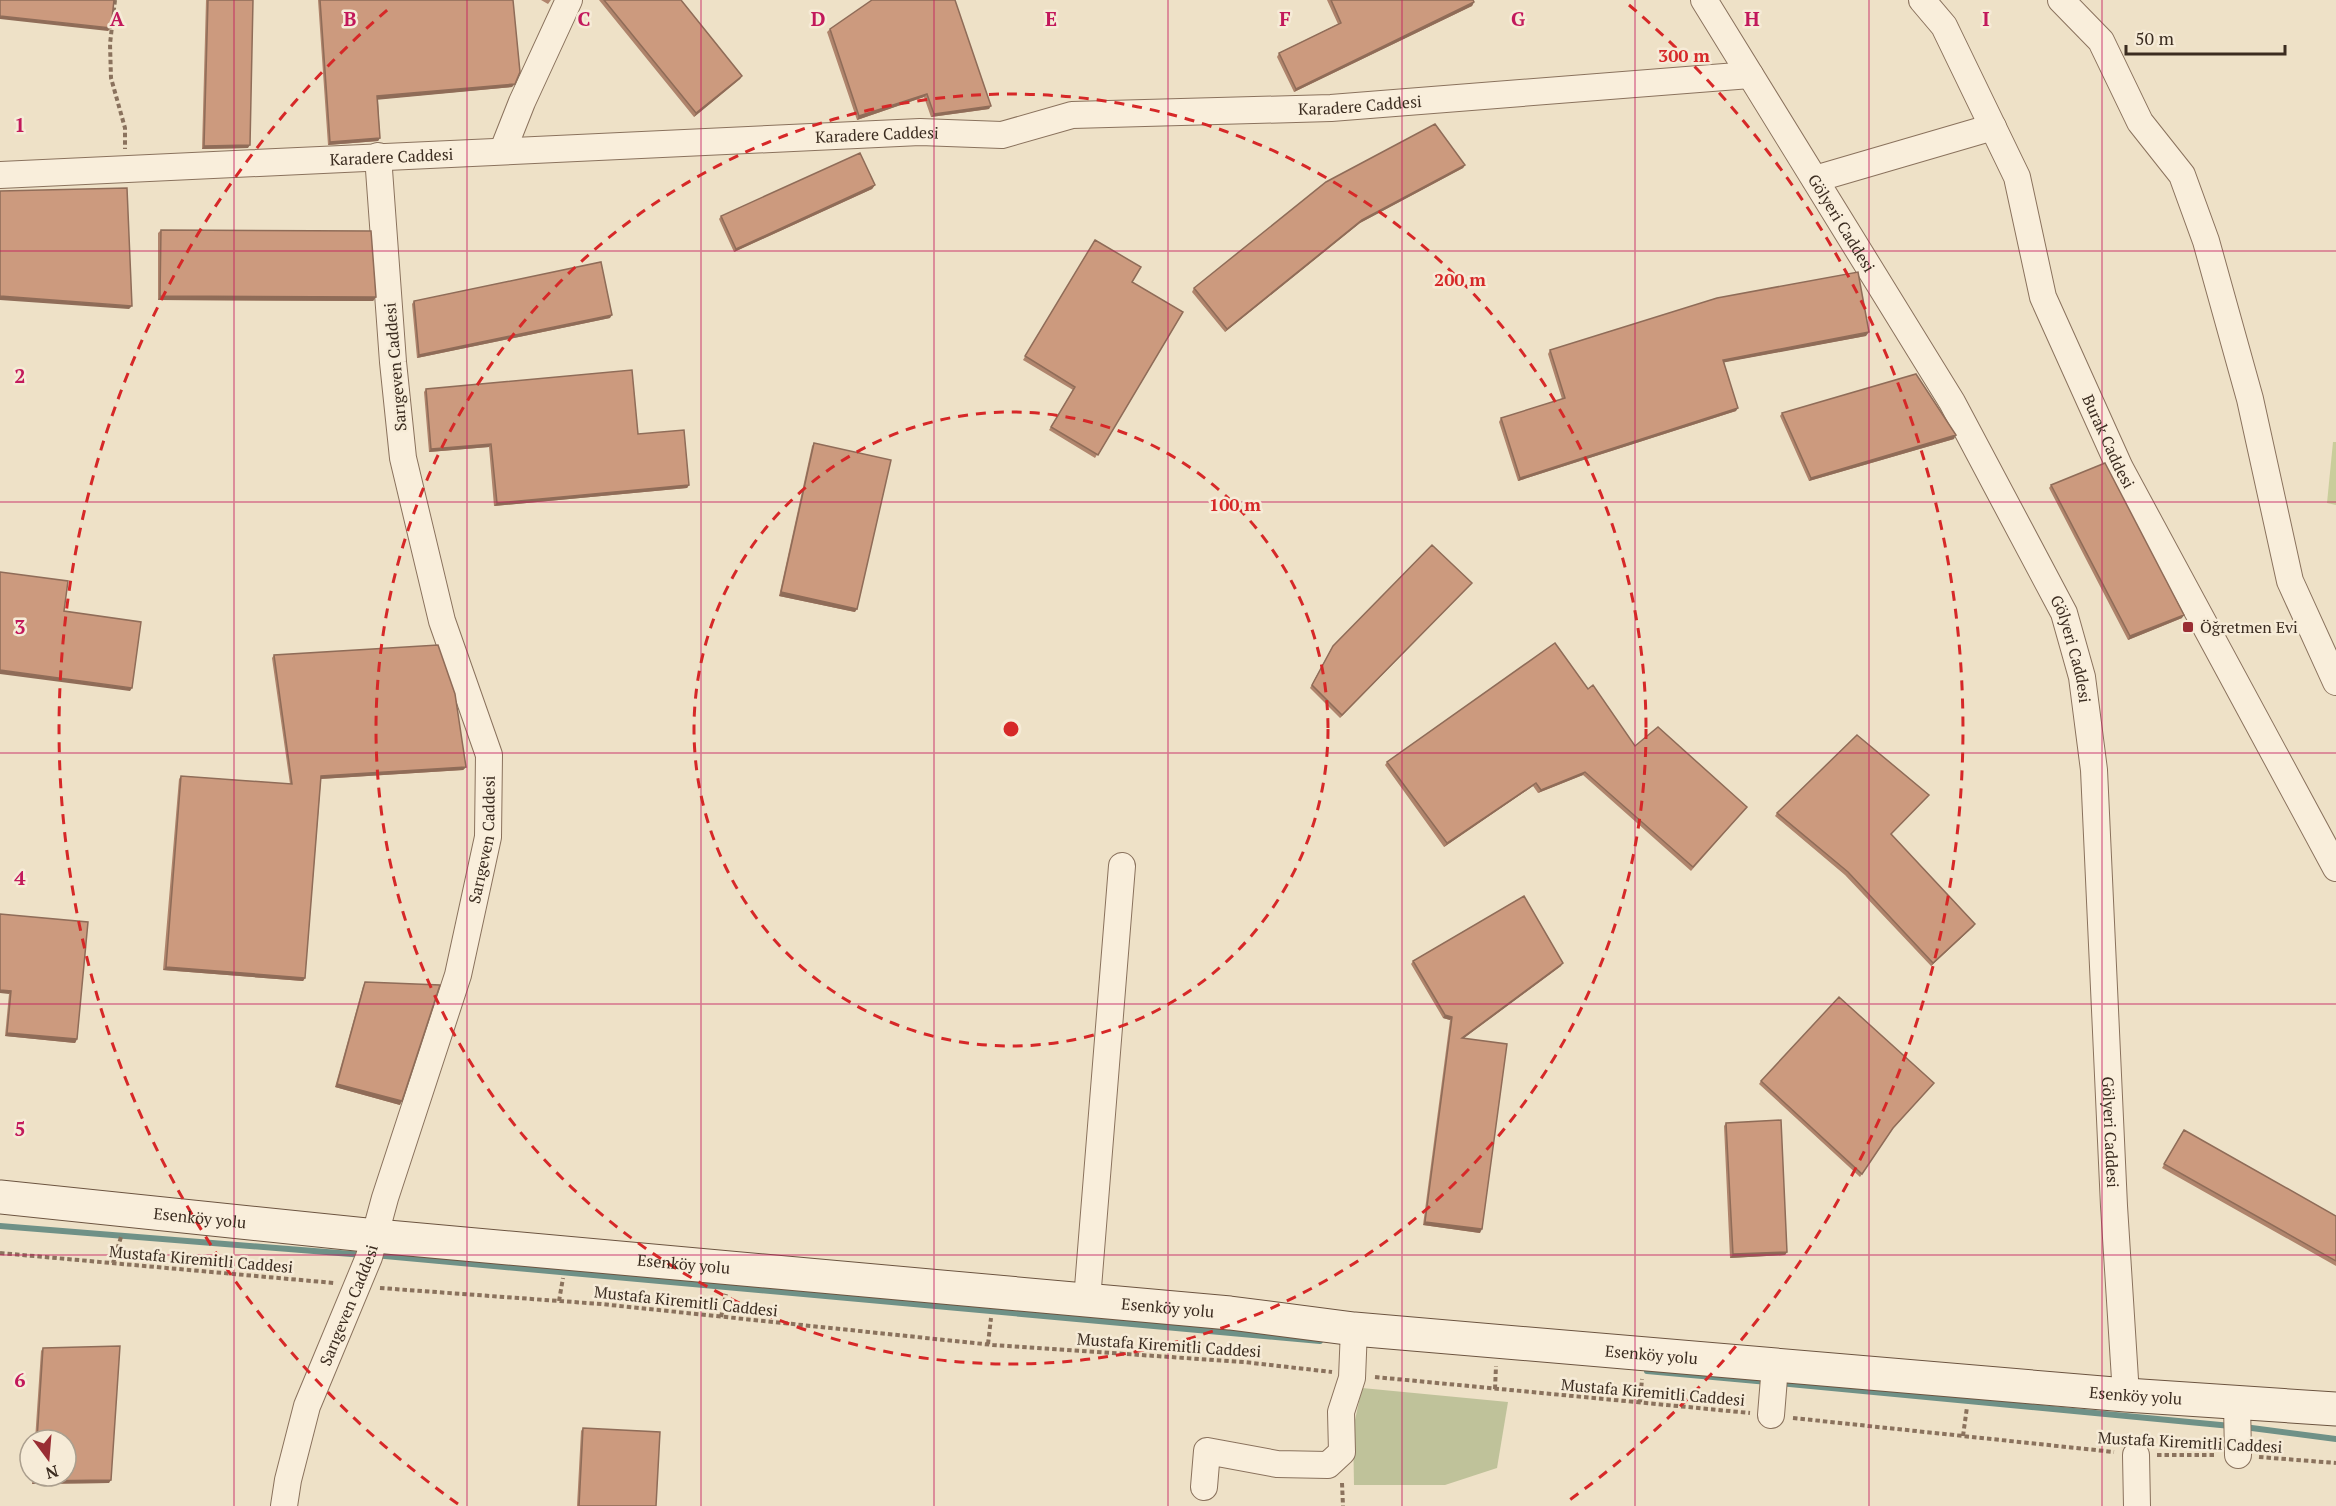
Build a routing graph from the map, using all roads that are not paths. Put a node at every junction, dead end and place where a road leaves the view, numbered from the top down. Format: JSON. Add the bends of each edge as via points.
{"nodes":[{"id":1,"x":569,"y":0,"type":"edge"},
{"id":2,"x":1704,"y":0,"type":"edge"},
{"id":3,"x":1922,"y":0,"type":"edge"},
{"id":4,"x":1938,"y":0,"type":"edge"},
{"id":5,"x":2061,"y":0,"type":"edge"},
{"id":6,"x":1944,"y":26,"type":"junction"},
{"id":7,"x":1750,"y":75,"type":"junction"},
{"id":8,"x":1993,"y":127,"type":"junction"},
{"id":9,"x":503,"y":150,"type":"junction"},
{"id":10,"x":378,"y":156,"type":"junction"},
{"id":11,"x":0,"y":175,"type":"edge"},
{"id":12,"x":1815,"y":179,"type":"junction"},
{"id":13,"x":2336,"y":682,"type":"edge"},
{"id":14,"x":1122,"y":866,"type":"dead end"},
{"id":15,"x":2336,"y":868,"type":"edge"},
{"id":16,"x":0,"y":1197,"type":"edge"},
{"id":17,"x":373,"y":1246,"type":"junction"},
{"id":18,"x":1088,"y":1300,"type":"junction"},
{"id":19,"x":1353,"y":1348,"type":"junction"},
{"id":20,"x":2126,"y":1395,"type":"junction"},
{"id":21,"x":2336,"y":1409,"type":"edge"},
{"id":22,"x":2136,"y":1455,"type":"road end"},
{"id":23,"x":1204,"y":1487,"type":"dead end"},
{"id":24,"x":284,"y":1506,"type":"edge"},
{"id":25,"x":2137,"y":1506,"type":"edge"}],
"edges":[{"from":1,"to":9,"type":"street"},
{"from":2,"to":7,"type":"street","name":"Gölyeri Caddesi"},
{"from":3,"to":6,"type":"street","name":"Burak Caddesi"},
{"from":4,"to":6,"type":"street"},
{"from":5,"to":13,"type":"street","via":[[2101,41],[2140,122],[2182,176],[2206,241],[2250,399],[2290,581]]},
{"from":6,"to":8,"type":"street","name":"Burak Caddesi"},
{"from":7,"to":9,"type":"street","name":"Karadere Caddesi","via":[[1331,108],[1072,115],[1002,135],[920,132]]},
{"from":7,"to":12,"type":"street","name":"Gölyeri Caddesi"},
{"from":8,"to":12,"type":"street"},
{"from":8,"to":15,"type":"street","name":"Burak Caddesi","via":[[2017,177],[2043,297],[2120,468]]},
{"from":9,"to":10,"type":"street","name":"Karadere Caddesi"},
{"from":10,"to":11,"type":"street","name":"Karadere Caddesi"},
{"from":10,"to":17,"type":"street","name":"Sarıgeven Caddesi","via":[[403,458],[442,621],[489,755],[488,837],[458,975]]},
{"from":12,"to":20,"type":"street","name":"Gölyeri Caddesi","via":[[1952,402],[2024,534],[2064,613],[2082,677],[2094,770]]},
{"from":14,"to":18,"type":"street"},
{"from":16,"to":17,"type":"street","name":"Esenköy yolu"},
{"from":17,"to":18,"type":"street","name":"Esenköy yolu"},
{"from":17,"to":24,"type":"street","name":"Sarıgeven Caddesi","via":[[307,1406]]},
{"from":18,"to":19,"type":"street","name":"Esenköy yolu","via":[[1230,1313]]},
{"from":19,"to":20,"type":"street","name":"Esenköy yolu","via":[[1773,1386]]},
{"from":19,"to":23,"type":"street","via":[[1341,1412],[1342,1452],[1328,1465],[1276,1464],[1207,1451]]},
{"from":20,"to":21,"type":"street","name":"Esenköy yolu","via":[[2237,1428]]},
{"from":22,"to":25,"type":"street"}]}
